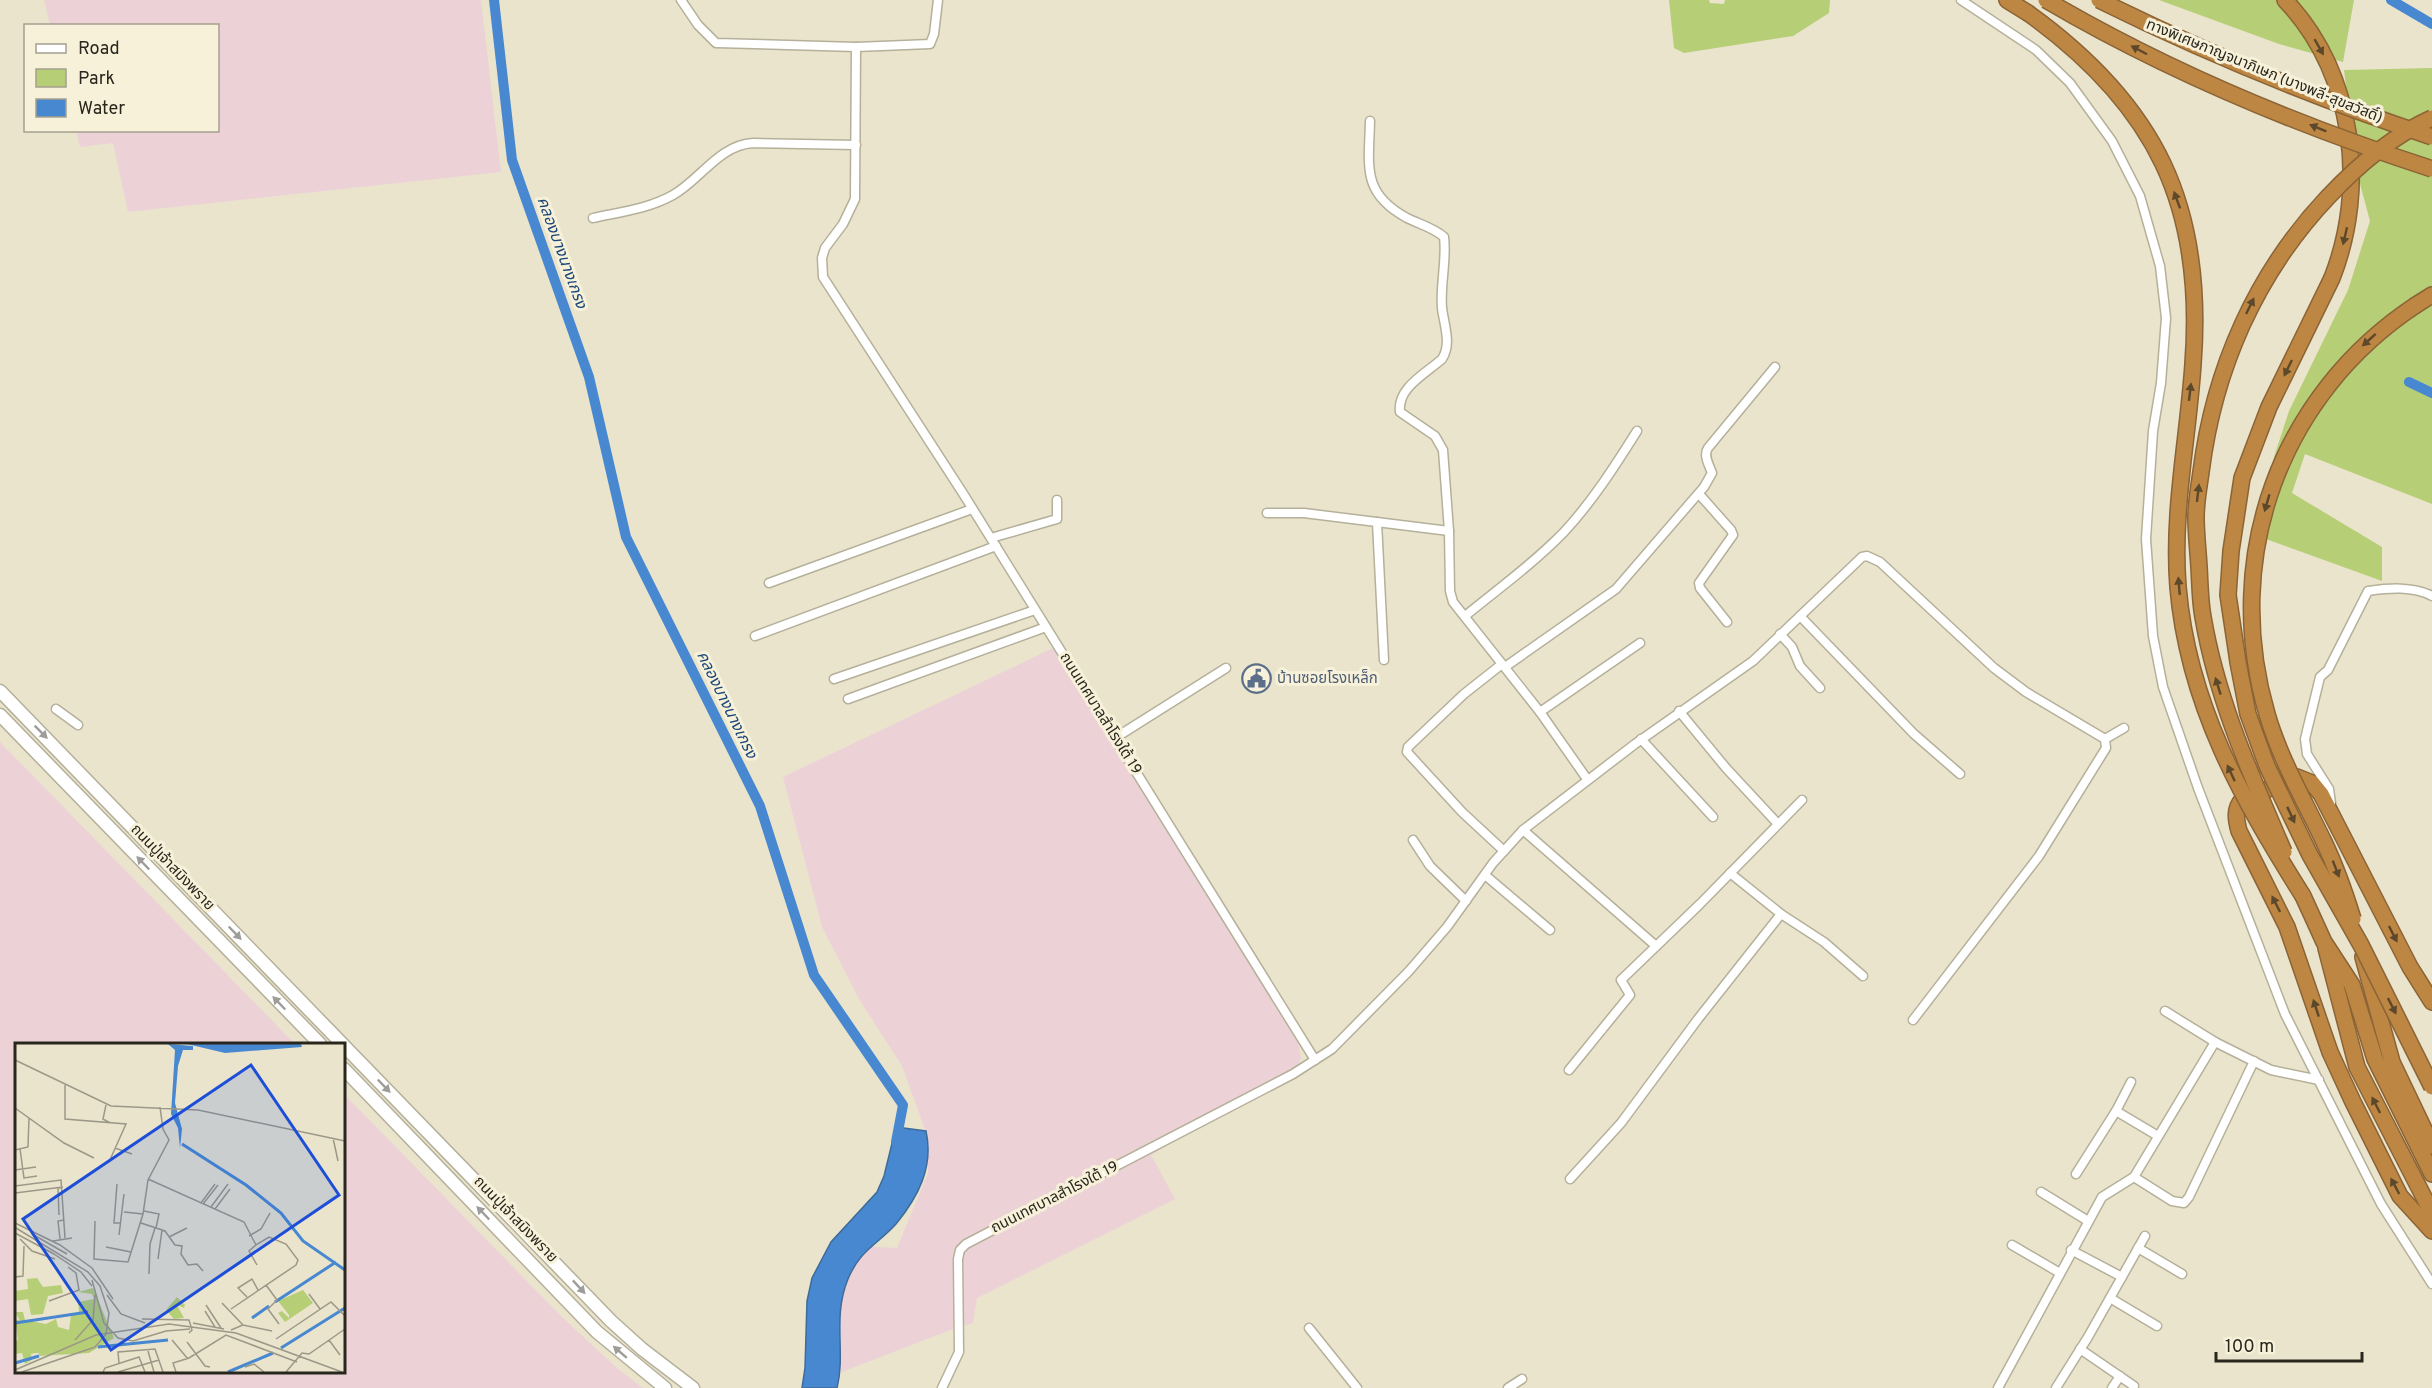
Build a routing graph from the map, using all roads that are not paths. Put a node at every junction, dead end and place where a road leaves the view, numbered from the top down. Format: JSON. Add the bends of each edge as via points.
{"nodes":[{"id":1,"x":681,"y":0,"type":"edge"},
{"id":2,"x":938,"y":0,"type":"edge"},
{"id":3,"x":1961,"y":0,"type":"edge"},
{"id":4,"x":2007,"y":0,"type":"edge"},
{"id":5,"x":2046,"y":0,"type":"edge"},
{"id":6,"x":2099,"y":0,"type":"edge"},
{"id":7,"x":2284,"y":0,"type":"edge"},
{"id":8,"x":856,"y":47,"type":"junction"},
{"id":9,"x":2432,"y":118,"type":"edge"},
{"id":10,"x":1370,"y":121,"type":"dead end"},
{"id":11,"x":2432,"y":137,"type":"edge"},
{"id":12,"x":856,"y":145,"type":"junction"},
{"id":13,"x":2432,"y":169,"type":"edge"},
{"id":14,"x":593,"y":218,"type":"dead end"},
{"id":15,"x":2432,"y":295,"type":"edge"},
{"id":16,"x":1775,"y":367,"type":"dead end"},
{"id":17,"x":1637,"y":431,"type":"dead end"},
{"id":18,"x":1699,"y":494,"type":"junction"},
{"id":19,"x":1057,"y":500,"type":"dead end"},
{"id":20,"x":972,"y":509,"type":"junction"},
{"id":21,"x":1267,"y":513,"type":"dead end"},
{"id":22,"x":1377,"y":522,"type":"junction"},
{"id":23,"x":1449,"y":531,"type":"junction"},
{"id":24,"x":993,"y":542,"type":"junction"},
{"id":25,"x":770,"y":583,"type":"dead end"},
{"id":26,"x":2432,"y":596,"type":"edge"},
{"id":27,"x":1035,"y":609,"type":"junction"},
{"id":28,"x":1465,"y":616,"type":"junction"},
{"id":29,"x":1800,"y":616,"type":"junction"},
{"id":30,"x":1727,"y":622,"type":"dead end"},
{"id":31,"x":1046,"y":627,"type":"junction"},
{"id":32,"x":1780,"y":634,"type":"junction"},
{"id":33,"x":755,"y":636,"type":"dead end"},
{"id":34,"x":1640,"y":643,"type":"dead end"},
{"id":35,"x":1384,"y":660,"type":"dead end"},
{"id":36,"x":1503,"y":665,"type":"junction"},
{"id":37,"x":1226,"y":668,"type":"dead end"},
{"id":38,"x":834,"y":680,"type":"dead end"},
{"id":39,"x":1820,"y":688,"type":"dead end"},
{"id":40,"x":0,"y":691,"type":"edge"},
{"id":41,"x":848,"y":699,"type":"dead end"},
{"id":42,"x":56,"y":709,"type":"dead end"},
{"id":43,"x":1679,"y":711,"type":"junction"},
{"id":44,"x":1540,"y":712,"type":"junction"},
{"id":45,"x":0,"y":715,"type":"edge"},
{"id":46,"x":78,"y":725,"type":"dead end"},
{"id":47,"x":2124,"y":728,"type":"dead end"},
{"id":48,"x":1115,"y":738,"type":"junction"},
{"id":49,"x":1641,"y":739,"type":"junction"},
{"id":50,"x":2105,"y":740,"type":"junction"},
{"id":51,"x":64,"y":755,"type":"junction"},
{"id":52,"x":50,"y":766,"type":"junction"},
{"id":53,"x":1960,"y":774,"type":"dead end"},
{"id":54,"x":1587,"y":779,"type":"junction"},
{"id":55,"x":1802,"y":800,"type":"dead end"},
{"id":56,"x":2332,"y":815,"type":"junction"},
{"id":57,"x":1713,"y":817,"type":"dead end"},
{"id":58,"x":1778,"y":824,"type":"junction"},
{"id":59,"x":1524,"y":830,"type":"junction"},
{"id":60,"x":1413,"y":840,"type":"dead end"},
{"id":61,"x":1504,"y":851,"type":"junction"},
{"id":62,"x":1730,"y":873,"type":"junction"},
{"id":63,"x":1485,"y":875,"type":"junction"},
{"id":64,"x":2303,"y":896,"type":"junction"},
{"id":65,"x":1466,"y":901,"type":"junction"},
{"id":66,"x":1781,"y":914,"type":"junction"},
{"id":67,"x":1550,"y":930,"type":"dead end"},
{"id":68,"x":2324,"y":942,"type":"junction"},
{"id":69,"x":2361,"y":945,"type":"junction"},
{"id":70,"x":1656,"y":946,"type":"junction"},
{"id":71,"x":1863,"y":976,"type":"dead end"},
{"id":72,"x":2432,"y":1002,"type":"edge"},
{"id":73,"x":2165,"y":1011,"type":"dead end"},
{"id":74,"x":1913,"y":1020,"type":"dead end"},
{"id":75,"x":2215,"y":1042,"type":"junction"},
{"id":76,"x":319,"y":1043,"type":"edge"},
{"id":77,"x":342,"y":1043,"type":"edge"},
{"id":78,"x":345,"y":1046,"type":"edge"},
{"id":79,"x":1315,"y":1060,"type":"junction"},
{"id":80,"x":2254,"y":1061,"type":"junction"},
{"id":81,"x":345,"y":1070,"type":"edge"},
{"id":82,"x":1569,"y":1070,"type":"dead end"},
{"id":83,"x":2319,"y":1080,"type":"junction"},
{"id":84,"x":2131,"y":1082,"type":"dead end"},
{"id":85,"x":2432,"y":1086,"type":"edge"},
{"id":86,"x":2116,"y":1111,"type":"junction"},
{"id":87,"x":2158,"y":1136,"type":"junction"},
{"id":88,"x":2432,"y":1146,"type":"edge"},
{"id":89,"x":2076,"y":1174,"type":"dead end"},
{"id":90,"x":2432,"y":1174,"type":"edge"},
{"id":91,"x":2134,"y":1177,"type":"junction"},
{"id":92,"x":1570,"y":1179,"type":"dead end"},
{"id":93,"x":2041,"y":1192,"type":"dead end"},
{"id":94,"x":2432,"y":1213,"type":"edge"},
{"id":95,"x":2088,"y":1221,"type":"junction"},
{"id":96,"x":2432,"y":1231,"type":"edge"},
{"id":97,"x":2145,"y":1236,"type":"dead end"},
{"id":98,"x":2012,"y":1245,"type":"dead end"},
{"id":99,"x":2138,"y":1248,"type":"junction"},
{"id":100,"x":2071,"y":1250,"type":"junction"},
{"id":101,"x":2060,"y":1273,"type":"junction"},
{"id":102,"x":2182,"y":1274,"type":"dead end"},
{"id":103,"x":2122,"y":1277,"type":"junction"},
{"id":104,"x":2432,"y":1284,"type":"edge"},
{"id":105,"x":2110,"y":1298,"type":"junction"},
{"id":106,"x":2157,"y":1326,"type":"dead end"},
{"id":107,"x":1309,"y":1328,"type":"dead end"},
{"id":108,"x":2080,"y":1349,"type":"junction"},
{"id":109,"x":2120,"y":1376,"type":"junction"},
{"id":110,"x":1522,"y":1379,"type":"dead end"},
{"id":111,"x":2134,"y":1386,"type":"dead end"},
{"id":112,"x":665,"y":1388,"type":"edge"},
{"id":113,"x":693,"y":1388,"type":"edge"},
{"id":114,"x":942,"y":1388,"type":"edge"},
{"id":115,"x":1357,"y":1388,"type":"edge"},
{"id":116,"x":1508,"y":1388,"type":"edge"},
{"id":117,"x":1998,"y":1388,"type":"edge"},
{"id":118,"x":2056,"y":1388,"type":"edge"},
{"id":119,"x":2112,"y":1388,"type":"edge"}],
"edges":[{"from":1,"to":8,"type":"street","via":[[716,43]]},
{"from":2,"to":8,"type":"street","via":[[930,44]]},
{"from":3,"to":83,"type":"street","via":[[2036,50],[2070,83],[2112,141],[2140,196],[2160,266],[2166,318],[2146,539],[2157,659],[2163,687],[2227,864],[2285,1014]]},
{"from":64,"to":4,"type":"highway","one_way":true,"bridge":true,"via":[[2257,822],[2219,748],[2192,669],[2183,627],[2178,588],[2177,508],[2193,365],[2195,300],[2188,235],[2179,205],[2158,153],[2112,86],[2069,44]]},
{"from":13,"to":5,"type":"highway","name":"ทางพิเศษกาญจนาภิเษก (บางพลี-สุขสวัสดิ์)","one_way":true,"bridge":true,"via":[[2247,100],[2150,56]]},
{"from":6,"to":11,"type":"highway","name":"ทางพิเศษกาญจนาภิเษก (บางพลี-สุขสวัสดิ์)","bridge":true,"via":[[2259,73]]},
{"from":7,"to":69,"type":"highway","one_way":true,"bridge":true,"via":[[2308,29],[2333,74],[2347,127],[2351,198],[2342,252],[2332,278],[2269,407],[2242,478],[2228,596],[2248,714],[2267,766],[2310,855]]},
{"from":8,"to":12,"type":"street","name":"ถนนเทศบาลสำโรงใต้ 19"},
{"from":64,"to":9,"type":"highway","one_way":true,"bridge":true,"via":[[2236,741],[2216,681],[2202,615],[2196,516],[2204,446],[2233,343],[2278,256],[2315,210],[2361,164],[2389,142]]},
{"from":10,"to":23,"type":"street","via":[[1371,182],[1378,195],[1406,217],[1444,237],[1442,306],[1446,353],[1407,388],[1399,404],[1400,412],[1435,436],[1443,450]]},
{"from":12,"to":14,"type":"street","via":[[738,146],[676,194],[654,205]]},
{"from":12,"to":20,"type":"street","name":"ถนนเทศบาลสำโรงใต้ 19","via":[[855,199],[825,248],[823,276]]},
{"from":15,"to":69,"type":"highway","one_way":true,"bridge":true,"via":[[2369,339],[2312,407],[2280,465],[2254,556],[2252,645],[2267,716],[2335,866]]},
{"from":16,"to":18,"type":"street","via":[[1706,451],[1712,473]]},
{"from":17,"to":28,"type":"street","via":[[1565,531]]},
{"from":18,"to":30,"type":"street","via":[[1733,535],[1699,583]]},
{"from":18,"to":36,"type":"street","via":[[1616,589]]},
{"from":19,"to":24,"type":"street","via":[[1057,519]]},
{"from":20,"to":24,"type":"street","name":"ถนนเทศบาลสำโรงใต้ 19"},
{"from":20,"to":25,"type":"street"},
{"from":21,"to":22,"type":"street","via":[[1304,513]]},
{"from":22,"to":23,"type":"street"},
{"from":22,"to":35,"type":"street"},
{"from":23,"to":28,"type":"street","via":[[1451,596]]},
{"from":24,"to":27,"type":"street","name":"ถนนเทศบาลสำโรงใต้ 19"},
{"from":24,"to":33,"type":"street"},
{"from":26,"to":56,"type":"street","via":[[2410,589],[2368,591],[2331,664],[2320,677],[2305,739],[2307,754],[2329,789]]},
{"from":27,"to":31,"type":"street","name":"ถนนเทศบาลสำโรงใต้ 19"},
{"from":27,"to":38,"type":"street"},
{"from":28,"to":36,"type":"street"},
{"from":29,"to":32,"type":"street"},
{"from":29,"to":50,"type":"street","via":[[1862,557],[1873,558],[1994,668]]},
{"from":29,"to":53,"type":"street","via":[[1914,734]]},
{"from":31,"to":41,"type":"street"},
{"from":31,"to":48,"type":"street","name":"ถนนเทศบาลสำโรงใต้ 19"},
{"from":32,"to":39,"type":"street"},
{"from":32,"to":43,"type":"street","via":[[1753,661]]},
{"from":34,"to":44,"type":"street"},
{"from":36,"to":44,"type":"street"},
{"from":36,"to":61,"type":"street","via":[[1464,694],[1407,752]]},
{"from":37,"to":48,"type":"street"},
{"from":40,"to":51,"type":"main road","name":"ถนนปู่เจ้าสมิงพราย","one_way":true},
{"from":42,"to":46,"type":"street"},
{"from":43,"to":49,"type":"street"},
{"from":43,"to":58,"type":"street"},
{"from":44,"to":54,"type":"street"},
{"from":45,"to":52,"type":"main road","name":"ถนนปู่เจ้าสมิงพราย"},
{"from":47,"to":50,"type":"street"},
{"from":48,"to":79,"type":"street","name":"ถนนเทศบาลสำโรงใต้ 19"},
{"from":49,"to":54,"type":"street"},
{"from":49,"to":57,"type":"street"},
{"from":50,"to":74,"type":"street","via":[[2104,754],[2039,856]]},
{"from":51,"to":52,"type":"main road"},
{"from":51,"to":77,"type":"main road","name":"ถนนปู่เจ้าสมิงพราย","one_way":true},
{"from":76,"to":52,"type":"main road","name":"ถนนปู่เจ้าสมิงพราย","one_way":true},
{"from":54,"to":59,"type":"street"},
{"from":55,"to":58,"type":"street"},
{"from":56,"to":72,"type":"highway","one_way":true},
{"from":96,"to":56,"type":"highway","one_way":true,"via":[[2400,1196],[2353,1102],[2330,1052],[2280,911],[2236,819],[2242,800],[2297,777],[2312,783]]},
{"from":58,"to":62,"type":"street"},
{"from":59,"to":61,"type":"street"},
{"from":59,"to":70,"type":"street"},
{"from":60,"to":65,"type":"street","via":[[1430,866]]},
{"from":61,"to":63,"type":"street"},
{"from":62,"to":66,"type":"street"},
{"from":62,"to":70,"type":"street"},
{"from":63,"to":65,"type":"street"},
{"from":63,"to":67,"type":"street"},
{"from":64,"to":68,"type":"highway"},
{"from":65,"to":79,"type":"street","via":[[1420,958],[1332,1049]]},
{"from":66,"to":71,"type":"street","via":[[1824,942]]},
{"from":66,"to":92,"type":"street","via":[[1622,1123]]},
{"from":68,"to":90,"type":"highway","via":[[2352,985],[2375,1059]]},
{"from":94,"to":68,"type":"highway","one_way":true,"via":[[2357,1067]]},
{"from":69,"to":85,"type":"highway","one_way":true,"bridge":true},
{"from":69,"to":88,"type":"highway","bridge":true,"via":[[2392,1062]]},
{"from":70,"to":82,"type":"street","via":[[1621,980],[1630,995]]},
{"from":73,"to":75,"type":"street"},
{"from":75,"to":80,"type":"street"},
{"from":75,"to":87,"type":"street"},
{"from":78,"to":113,"type":"main road","name":"ถนนปู่เจ้าสมิงพราย","one_way":true,"via":[[611,1321]]},
{"from":79,"to":114,"type":"street","name":"ถนนเทศบาลสำโรงใต้ 19","via":[[966,1244],[958,1258],[958,1352]]},
{"from":80,"to":83,"type":"street","via":[[2282,1074]]},
{"from":80,"to":91,"type":"street","via":[[2184,1203],[2172,1201]]},
{"from":112,"to":81,"type":"main road","name":"ถนนปู่เจ้าสมิงพราย","one_way":true,"via":[[597,1332]]},
{"from":83,"to":104,"type":"street","via":[[2381,1204]]},
{"from":84,"to":86,"type":"street"},
{"from":86,"to":87,"type":"street"},
{"from":86,"to":89,"type":"street"},
{"from":87,"to":91,"type":"street"},
{"from":91,"to":95,"type":"street","via":[[2102,1197]]},
{"from":93,"to":95,"type":"street"},
{"from":95,"to":100,"type":"street"},
{"from":97,"to":99,"type":"street"},
{"from":98,"to":101,"type":"street"},
{"from":99,"to":102,"type":"street"},
{"from":99,"to":103,"type":"street"},
{"from":100,"to":101,"type":"street"},
{"from":100,"to":103,"type":"street"},
{"from":101,"to":117,"type":"street"},
{"from":103,"to":105,"type":"street"},
{"from":105,"to":106,"type":"street"},
{"from":105,"to":108,"type":"street"},
{"from":107,"to":115,"type":"street"},
{"from":108,"to":109,"type":"street"},
{"from":108,"to":118,"type":"street"},
{"from":109,"to":111,"type":"street"},
{"from":109,"to":119,"type":"street"},
{"from":110,"to":116,"type":"street"}]}
